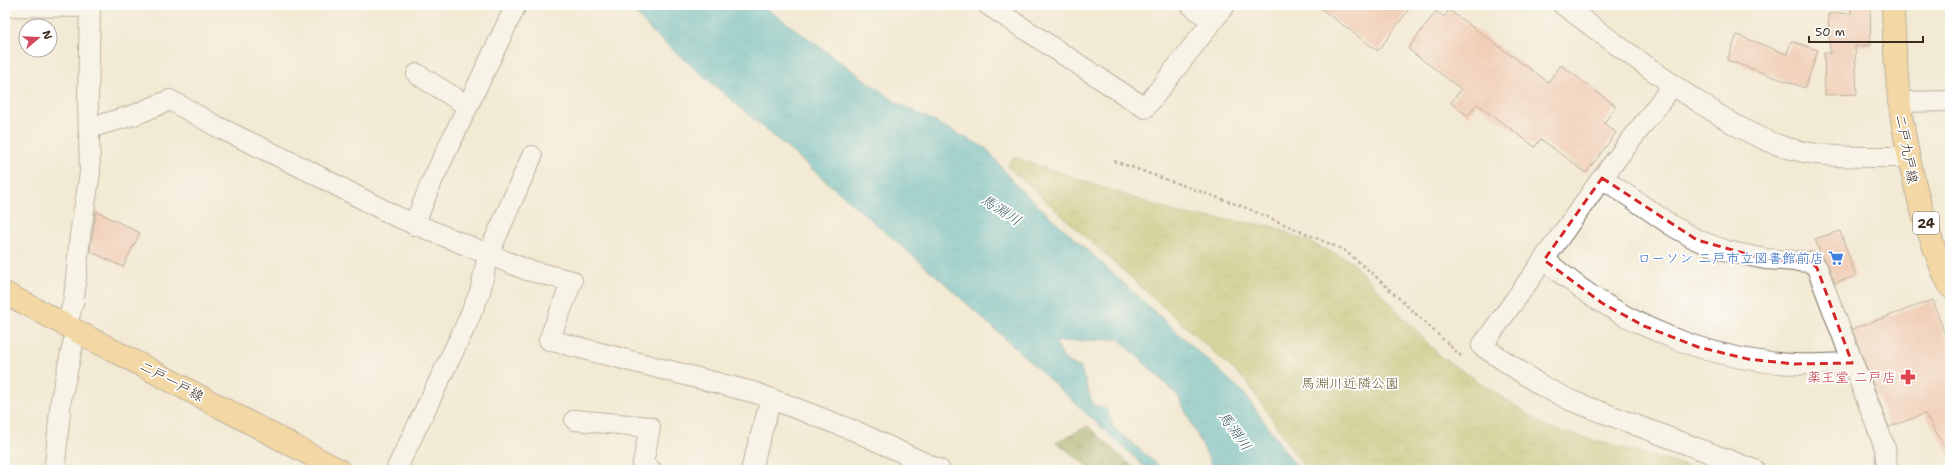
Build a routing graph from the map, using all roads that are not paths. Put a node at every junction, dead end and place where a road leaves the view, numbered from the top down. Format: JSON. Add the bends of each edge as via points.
{"nodes":[{"id":1,"x":516,"y":5,"type":"edge"},
{"id":2,"x":988,"y":5,"type":"edge"},
{"id":3,"x":1191,"y":5,"type":"edge"},
{"id":4,"x":1225,"y":5,"type":"edge"},
{"id":5,"x":1563,"y":5,"type":"edge"},
{"id":6,"x":1893,"y":5,"type":"edge"},
{"id":7,"x":5,"y":6,"type":"edge"},
{"id":8,"x":1212,"y":21,"type":"junction"},
{"id":9,"x":417,"y":74,"type":"dead end"},
{"id":10,"x":1672,"y":85,"type":"junction"},
{"id":11,"x":1950,"y":101,"type":"edge"},
{"id":12,"x":1898,"y":102,"type":"junction"},
{"id":13,"x":468,"y":106,"type":"junction"},
{"id":14,"x":89,"y":128,"type":"junction"},
{"id":15,"x":532,"y":156,"type":"dead end"},
{"id":16,"x":1907,"y":156,"type":"junction"},
{"id":17,"x":1602,"y":178,"type":"junction"},
{"id":18,"x":414,"y":225,"type":"junction"},
{"id":19,"x":488,"y":255,"type":"junction"},
{"id":20,"x":1544,"y":260,"type":"junction"},
{"id":21,"x":1950,"y":287,"type":"edge"},
{"id":22,"x":5,"y":293,"type":"edge"},
{"id":23,"x":72,"y":327,"type":"junction"},
{"id":24,"x":1852,"y":363,"type":"junction"},
{"id":25,"x":771,"y":399,"type":"junction"},
{"id":26,"x":575,"y":420,"type":"dead end"},
{"id":27,"x":57,"y":470,"type":"edge"},
{"id":28,"x":338,"y":470,"type":"edge"},
{"id":29,"x":396,"y":470,"type":"edge"},
{"id":30,"x":650,"y":470,"type":"edge"},
{"id":31,"x":751,"y":470,"type":"edge"},
{"id":32,"x":940,"y":470,"type":"edge"},
{"id":33,"x":1755,"y":470,"type":"edge"},
{"id":34,"x":1887,"y":470,"type":"edge"}],
"edges":[{"from":1,"to":13,"type":"street"},
{"from":2,"to":8,"type":"street","via":[[1145,108]]},
{"from":3,"to":8,"type":"street"},
{"from":4,"to":8,"type":"street"},
{"from":5,"to":10,"type":"street"},
{"from":6,"to":12,"type":"main road","name":"二戸九戸線","number":"24"},
{"from":7,"to":14,"type":"street","via":[[90,7]]},
{"from":9,"to":13,"type":"street"},
{"from":10,"to":16,"type":"street","via":[[1727,121],[1785,147],[1816,153]]},
{"from":10,"to":17,"type":"street"},
{"from":11,"to":12,"type":"street"},
{"from":12,"to":16,"type":"main road","name":"二戸九戸線","number":"24"},
{"from":13,"to":18,"type":"street"},
{"from":14,"to":18,"type":"street","via":[[134,115],[170,100],[218,127]]},
{"from":14,"to":23,"type":"street","via":[[90,173],[80,235]]},
{"from":15,"to":19,"type":"street"},
{"from":16,"to":21,"type":"main road","name":"二戸九戸線","number":"24","via":[[1917,195]]},
{"from":17,"to":20,"type":"street"},
{"from":17,"to":24,"type":"street","via":[[1697,240],[1727,251],[1766,259],[1810,262],[1817,268]]},
{"from":18,"to":19,"type":"street"},
{"from":19,"to":25,"type":"street","via":[[527,270],[572,281],[549,340],[742,389]]},
{"from":19,"to":29,"type":"street","via":[[480,292],[466,325]]},
{"from":20,"to":24,"type":"street","via":[[1602,303],[1644,326],[1698,347],[1748,359],[1794,364]]},
{"from":20,"to":33,"type":"street","via":[[1482,346],[1542,386],[1572,401]]},
{"from":22,"to":23,"type":"main road","name":"二戸一戸線"},
{"from":23,"to":27,"type":"street","via":[[61,399],[55,465]]},
{"from":23,"to":28,"type":"main road","name":"二戸一戸線"},
{"from":24,"to":34,"type":"street","via":[[1885,448]]},
{"from":25,"to":31,"type":"street"},
{"from":25,"to":32,"type":"street","via":[[855,430]]},
{"from":26,"to":30,"type":"street","via":[[650,427],[642,468]]}]}
